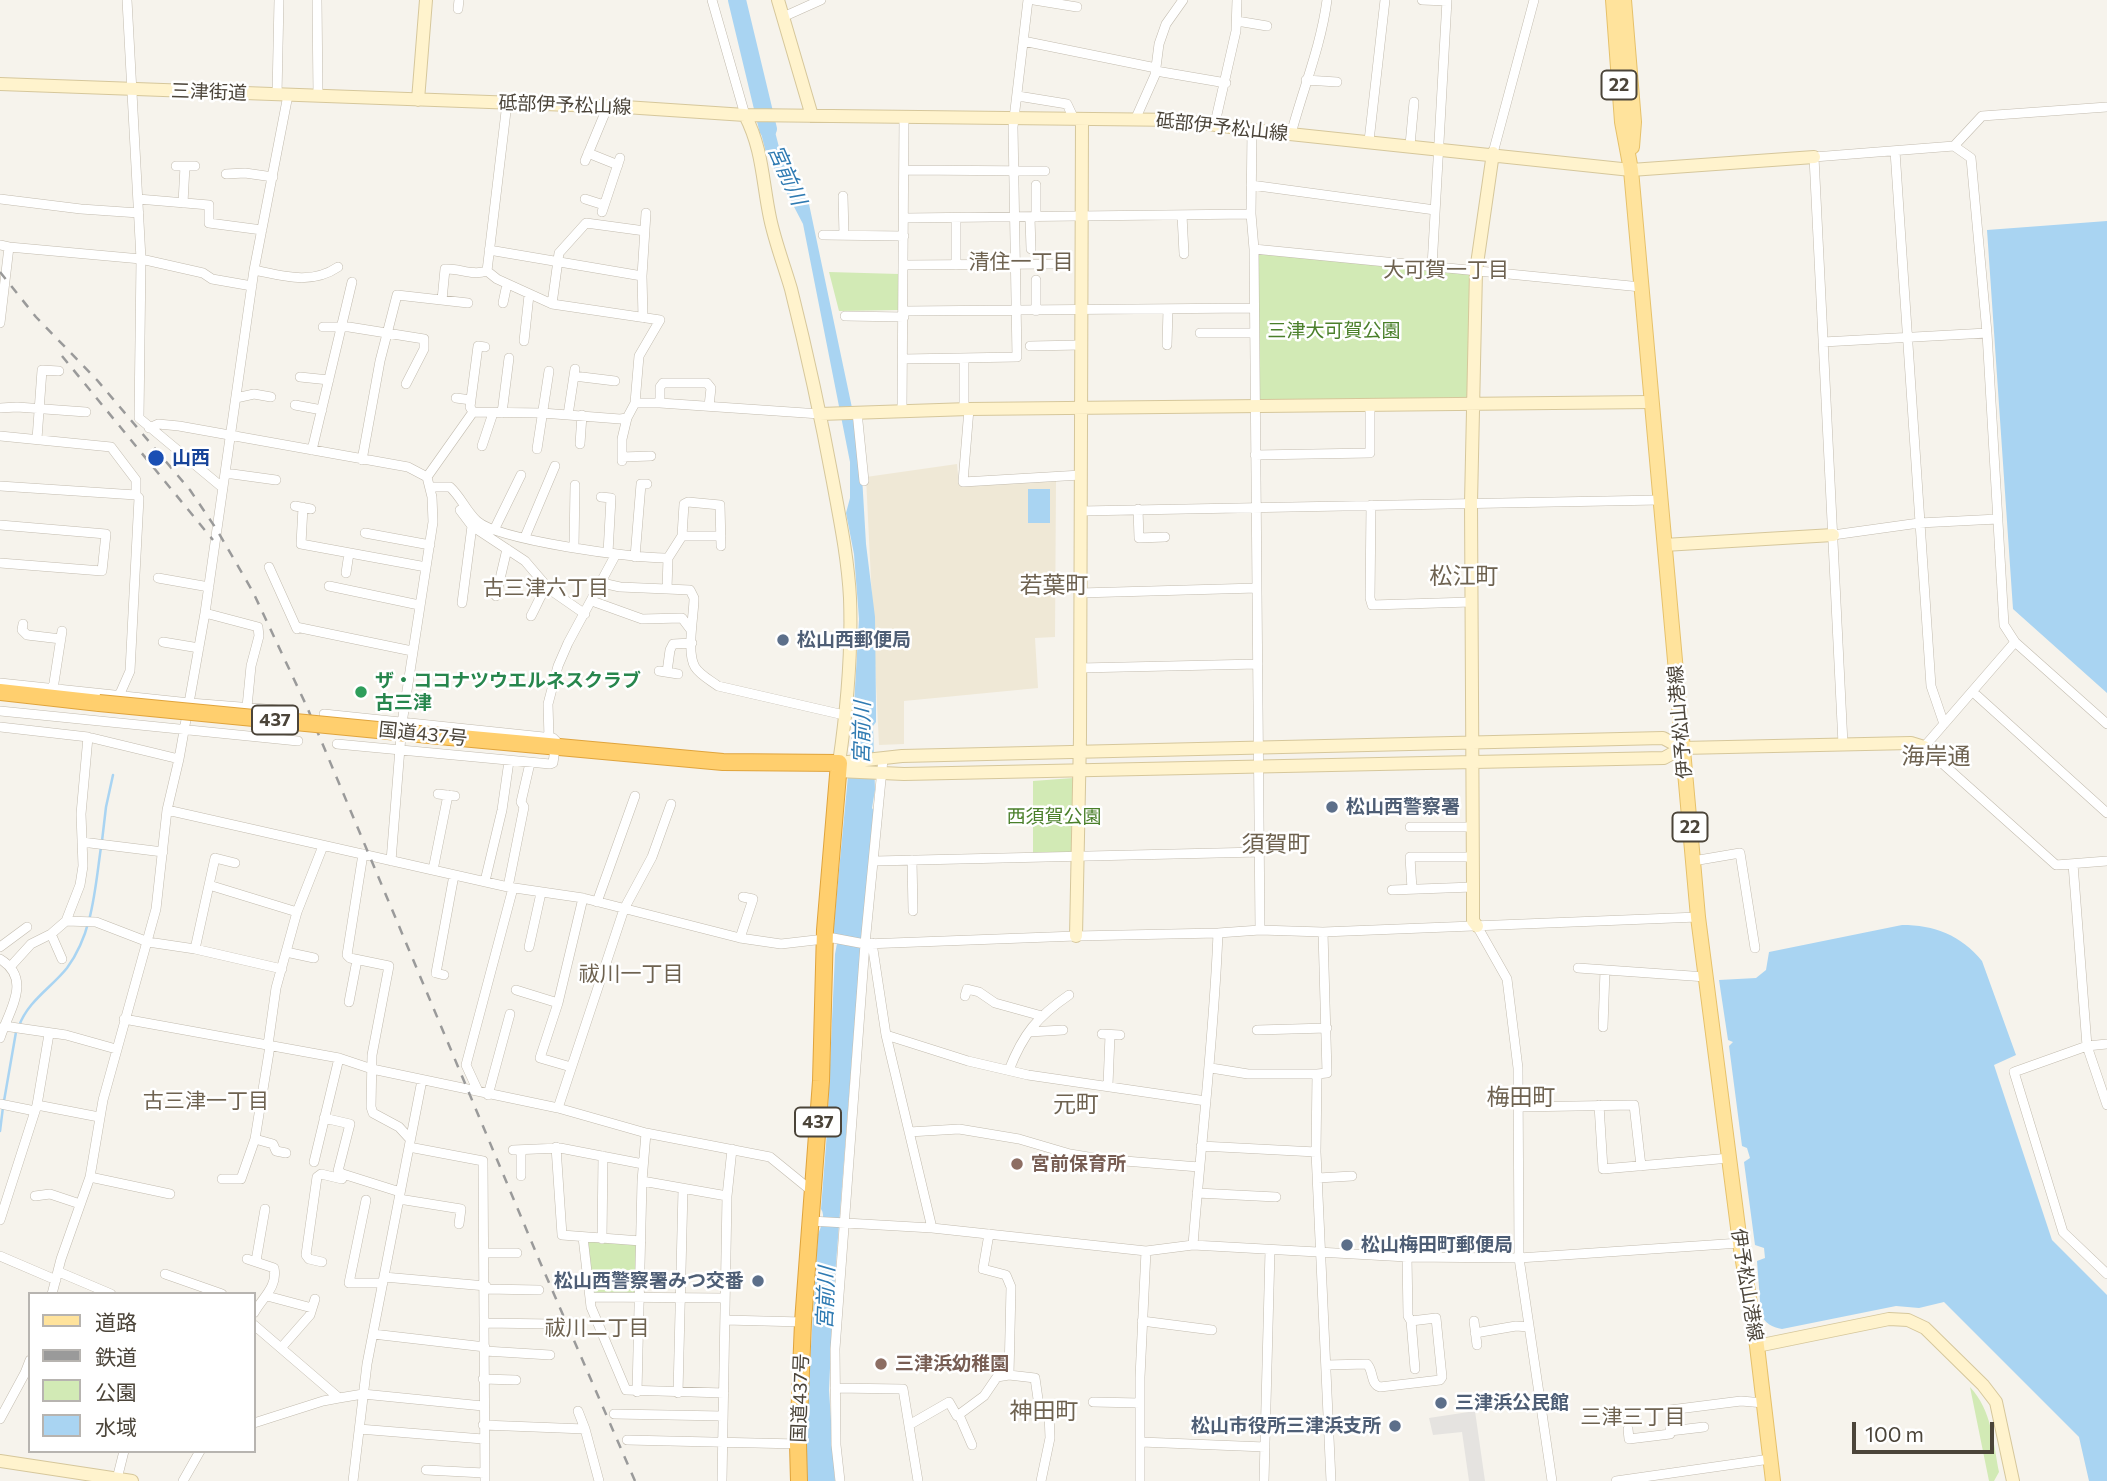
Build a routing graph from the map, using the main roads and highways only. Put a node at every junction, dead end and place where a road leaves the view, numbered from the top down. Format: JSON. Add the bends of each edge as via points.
{"nodes":[{"id":1,"x":1613,"y":0,"type":"edge"},
{"id":2,"x":1624,"y":0,"type":"edge"},
{"id":3,"x":1631,"y":170,"type":"junction"},
{"id":4,"x":0,"y":692,"type":"edge"},
{"id":5,"x":0,"y":702,"type":"edge"},
{"id":6,"x":99,"y":707,"type":"junction"},
{"id":7,"x":799,"y":1481,"type":"edge"},
{"id":8,"x":1773,"y":1481,"type":"edge"}],
"edges":[{"from":1,"to":3,"type":"main road","name":"伊予松山港線","number":"22","via":[[1622,122]]},
{"from":2,"to":3,"type":"main road","name":"伊予松山港線","number":"22","via":[[1634,122]]},
{"from":3,"to":8,"type":"main road","name":"伊予松山港線","number":"22","via":[[1698,917]]},
{"from":4,"to":6,"type":"highway","name":"国道437号","number":"437"},
{"from":5,"to":6,"type":"highway","name":"国道437号","number":"437"},
{"from":6,"to":7,"type":"highway","name":"国道437号","number":"437","bridge":true,"via":[[450,741],[841,767],[813,1192],[815,1222],[803,1322]]}]}
